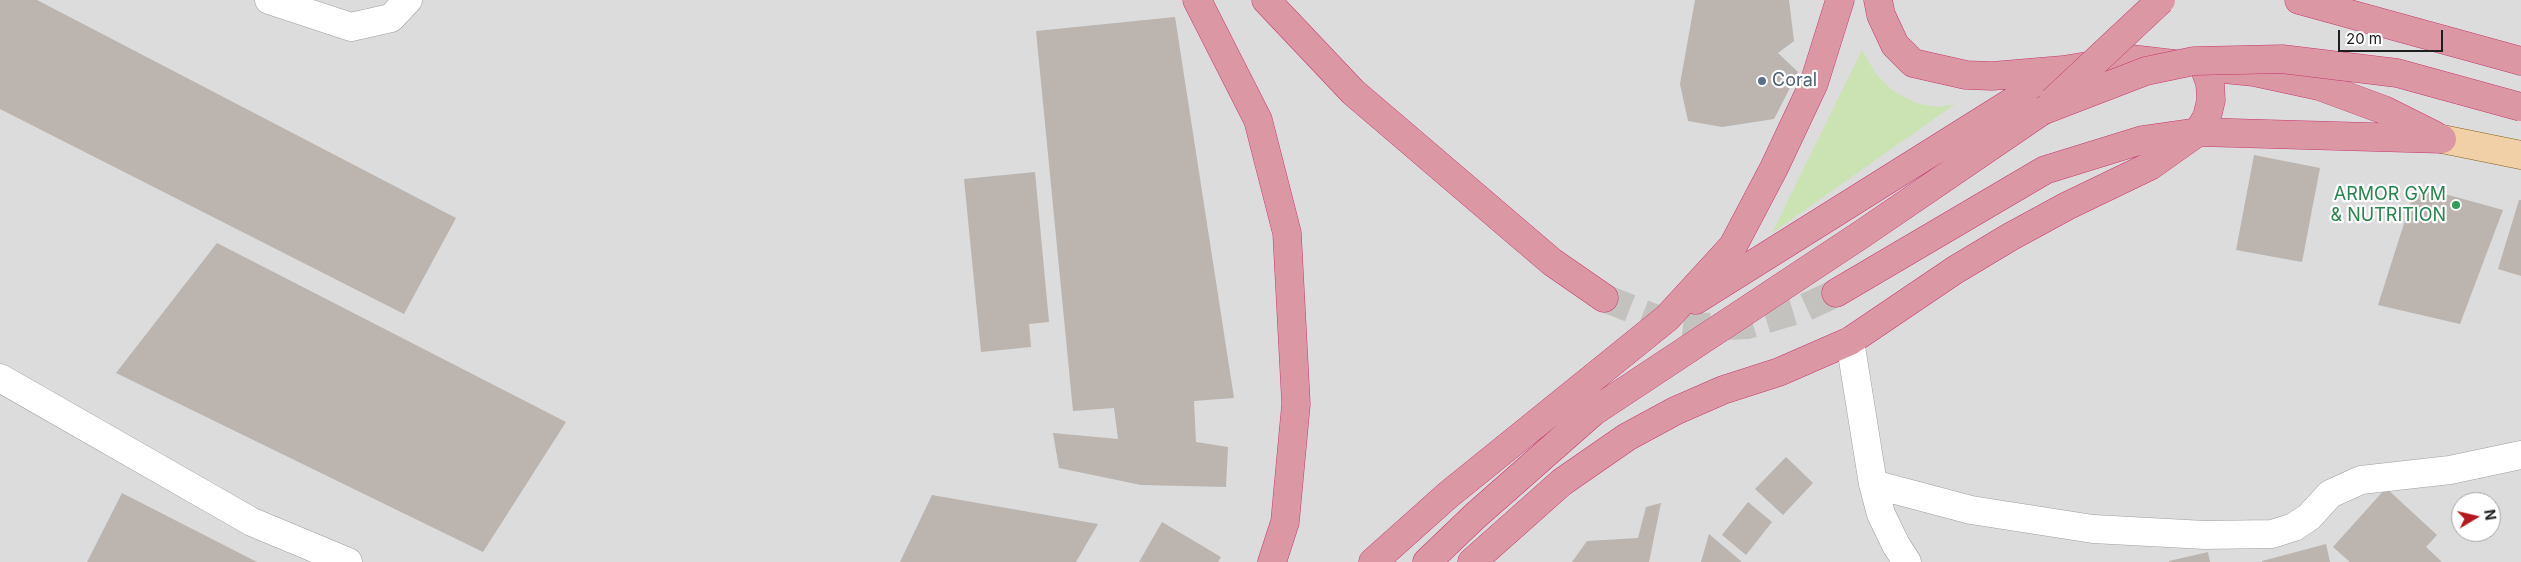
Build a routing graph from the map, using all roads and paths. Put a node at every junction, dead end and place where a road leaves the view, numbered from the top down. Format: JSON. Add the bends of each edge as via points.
{"nodes":[{"id":1,"x":269,"y":0,"type":"edge"},
{"id":2,"x":408,"y":0,"type":"edge"},
{"id":3,"x":1197,"y":0,"type":"edge"},
{"id":4,"x":1266,"y":0,"type":"edge"},
{"id":5,"x":1840,"y":0,"type":"edge"},
{"id":6,"x":1878,"y":0,"type":"edge"},
{"id":7,"x":2161,"y":0,"type":"edge"},
{"id":8,"x":2299,"y":0,"type":"edge"},
{"id":9,"x":2521,"y":61,"type":"edge"},
{"id":10,"x":2204,"y":67,"type":"junction"},
{"id":11,"x":2063,"y":70,"type":"junction"},
{"id":12,"x":2521,"y":107,"type":"edge"},
{"id":13,"x":2042,"y":111,"type":"junction"},
{"id":14,"x":2198,"y":132,"type":"junction"},
{"id":15,"x":2442,"y":139,"type":"junction"},
{"id":16,"x":2521,"y":155,"type":"edge"},
{"id":17,"x":1836,"y":293,"type":"tunnel mouth"},
{"id":18,"x":1604,"y":298,"type":"tunnel mouth"},
{"id":19,"x":1667,"y":318,"type":"junction"},
{"id":20,"x":1850,"y":341,"type":"junction"},
{"id":21,"x":0,"y":378,"type":"edge"},
{"id":22,"x":2521,"y":456,"type":"edge"},
{"id":23,"x":1873,"y":484,"type":"junction"},
{"id":24,"x":348,"y":562,"type":"edge"},
{"id":25,"x":1272,"y":562,"type":"edge"},
{"id":26,"x":1373,"y":562,"type":"edge"},
{"id":27,"x":1427,"y":562,"type":"edge"},
{"id":28,"x":1472,"y":562,"type":"edge"},
{"id":29,"x":1907,"y":562,"type":"edge"}],
"edges":[{"from":1,"to":2,"type":"street","via":[[351,28],[391,18]]},
{"from":3,"to":25,"type":"highway","via":[[1258,120],[1287,233],[1296,404],[1285,522]]},
{"from":4,"to":18,"type":"highway","via":[[1353,92],[1552,262]]},
{"from":5,"to":19,"type":"highway","via":[[1814,83],[1733,246]]},
{"from":6,"to":11,"type":"highway","via":[[1881,16],[1894,45],[1913,63],[1966,75]]},
{"from":7,"to":13,"type":"highway","bridge":true},
{"from":8,"to":9,"type":"highway"},
{"from":10,"to":11,"type":"highway","via":[[2131,59]]},
{"from":10,"to":14,"type":"highway","via":[[2210,83],[2211,100],[2207,117]]},
{"from":10,"to":15,"type":"highway","via":[[2254,72],[2319,86],[2384,110]]},
{"from":11,"to":19,"type":"highway"},
{"from":12,"to":13,"type":"highway","bridge":true,"via":[[2397,73],[2282,59],[2194,61],[2146,71]]},
{"from":13,"to":27,"type":"highway","via":[[1593,412]]},
{"from":14,"to":15,"type":"highway"},
{"from":14,"to":17,"type":"highway","via":[[2142,140],[2044,170]]},
{"from":14,"to":20,"type":"highway","via":[[2150,166],[2059,210],[1955,270]]},
{"from":15,"to":16,"type":"main road"},
{"from":19,"to":26,"type":"highway","via":[[1448,496]]},
{"from":20,"to":23,"type":"street"},
{"from":20,"to":28,"type":"highway","via":[[1779,372],[1723,390],[1627,437],[1562,482]]},
{"from":21,"to":24,"type":"street","via":[[252,522]]},
{"from":22,"to":23,"type":"street","via":[[2450,470],[2361,480],[2330,494],[2309,518],[2272,534],[2205,535],[2093,529],[1971,510]]},
{"from":23,"to":29,"type":"street","via":[[1881,514]]}]}
